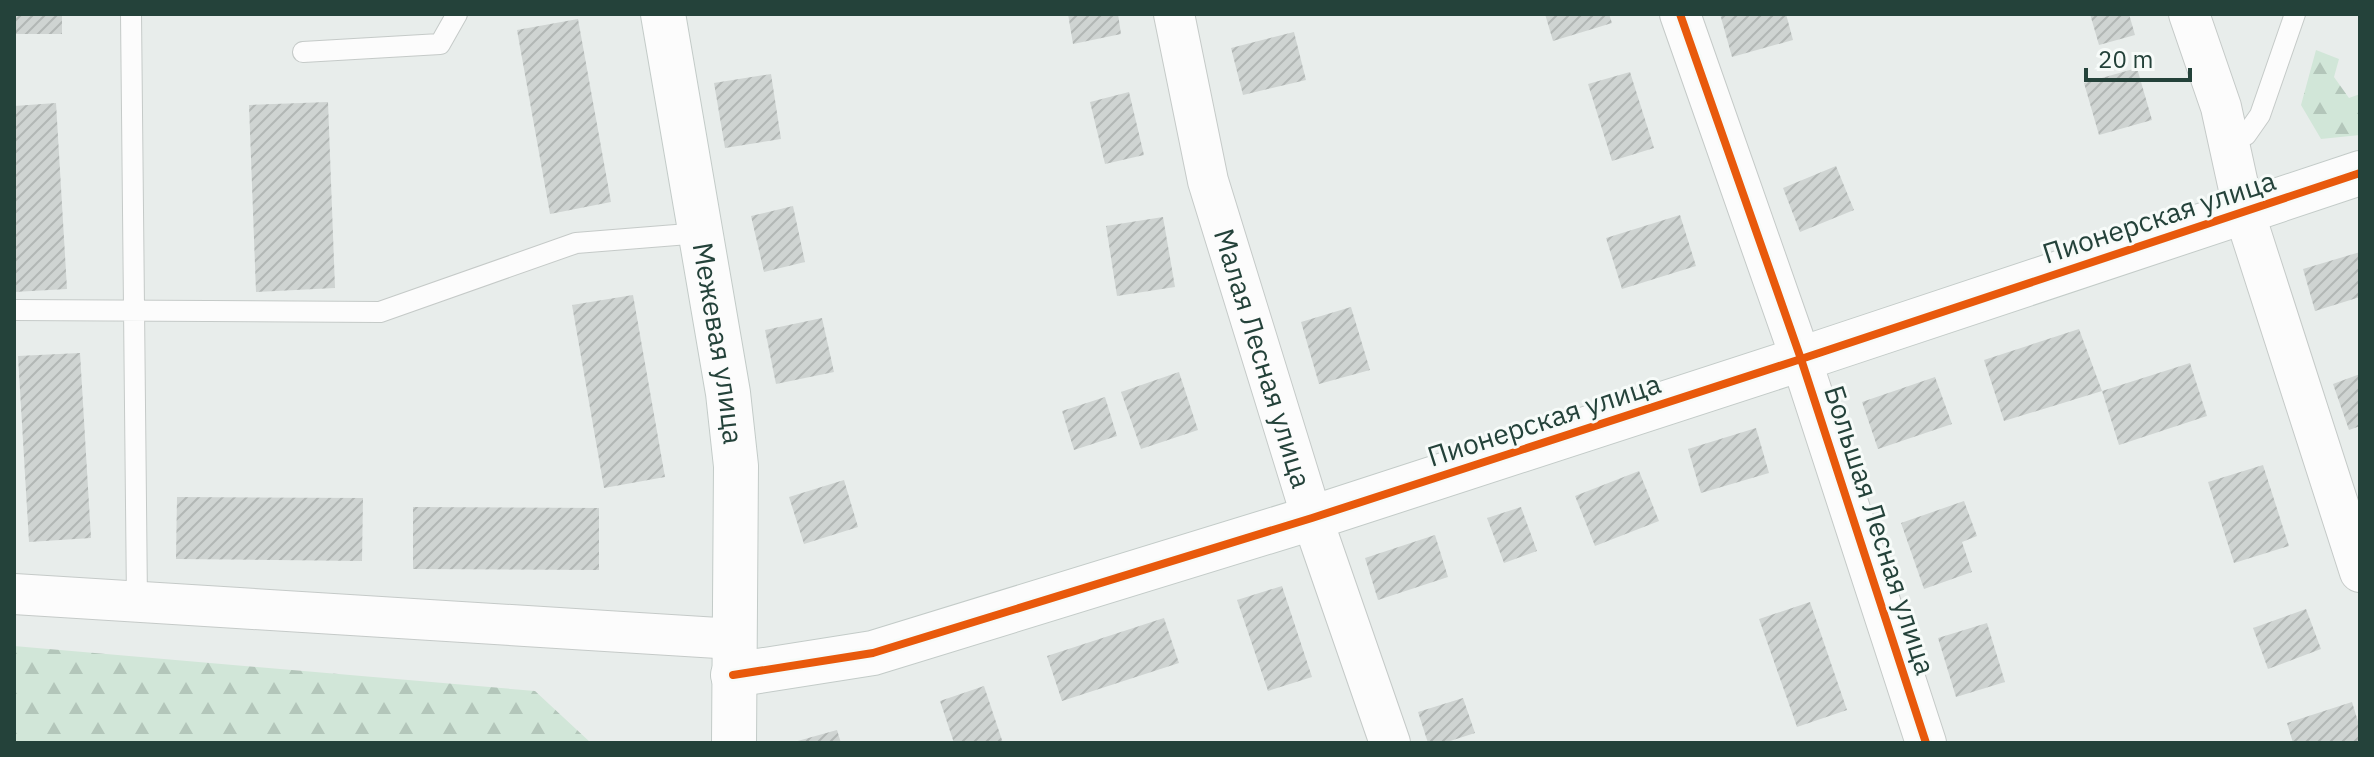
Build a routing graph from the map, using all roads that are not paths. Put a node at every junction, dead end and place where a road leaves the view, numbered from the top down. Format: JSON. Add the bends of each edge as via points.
{"nodes":[{"id":1,"x":131,"y":14,"type":"edge"},
{"id":2,"x":457,"y":14,"type":"edge"},
{"id":3,"x":663,"y":14,"type":"edge"},
{"id":4,"x":1174,"y":14,"type":"edge"},
{"id":5,"x":1680,"y":14,"type":"edge"},
{"id":6,"x":2189,"y":14,"type":"edge"},
{"id":7,"x":2295,"y":14,"type":"edge"},
{"id":8,"x":303,"y":52,"type":"dead end"},
{"id":9,"x":2229,"y":144,"type":"junction"},
{"id":10,"x":2360,"y":173,"type":"edge"},
{"id":11,"x":2244,"y":212,"type":"junction"},
{"id":12,"x":701,"y":233,"type":"junction"},
{"id":13,"x":14,"y":310,"type":"edge"},
{"id":14,"x":134,"y":312,"type":"junction"},
{"id":15,"x":1801,"y":359,"type":"junction"},
{"id":16,"x":1312,"y":518,"type":"junction"},
{"id":17,"x":2360,"y":572,"type":"edge"},
{"id":18,"x":14,"y":594,"type":"edge"},
{"id":19,"x":137,"y":602,"type":"junction"},
{"id":20,"x":733,"y":657,"type":"junction"},
{"id":21,"x":734,"y":743,"type":"edge"},
{"id":22,"x":1390,"y":743,"type":"edge"},
{"id":23,"x":1926,"y":743,"type":"edge"}],
"edges":[{"from":1,"to":14,"type":"lane"},
{"from":2,"to":8,"type":"lane","via":[[440,44]]},
{"from":3,"to":12,"type":"street","name":"Межевая улица"},
{"from":4,"to":16,"type":"street","name":"Малая Лесная улица","via":[[1208,181]]},
{"from":5,"to":15,"type":"street","name":"Большая Лесная улица"},
{"from":6,"to":9,"type":"street"},
{"from":7,"to":9,"type":"lane","via":[[2260,115],[2246,135]]},
{"from":9,"to":11,"type":"street"},
{"from":10,"to":11,"type":"street","name":"Пионерская улица"},
{"from":11,"to":15,"type":"street","name":"Пионерская улица"},
{"from":11,"to":17,"type":"street"},
{"from":12,"to":14,"type":"lane","via":[[576,243],[380,312]]},
{"from":12,"to":20,"type":"street","name":"Межевая улица","via":[[736,466]]},
{"from":13,"to":14,"type":"lane"},
{"from":14,"to":19,"type":"lane"},
{"from":15,"to":16,"type":"street","name":"Пионерская улица"},
{"from":15,"to":23,"type":"street","name":"Большая Лесная улица"},
{"from":16,"to":20,"type":"street","name":"Пионерская улица","via":[[873,653]]},
{"from":16,"to":22,"type":"street","name":"Малая Лесная улица"},
{"from":18,"to":19,"type":"street"},
{"from":19,"to":20,"type":"street"},
{"from":20,"to":21,"type":"street","name":"Межевая улица"}]}
